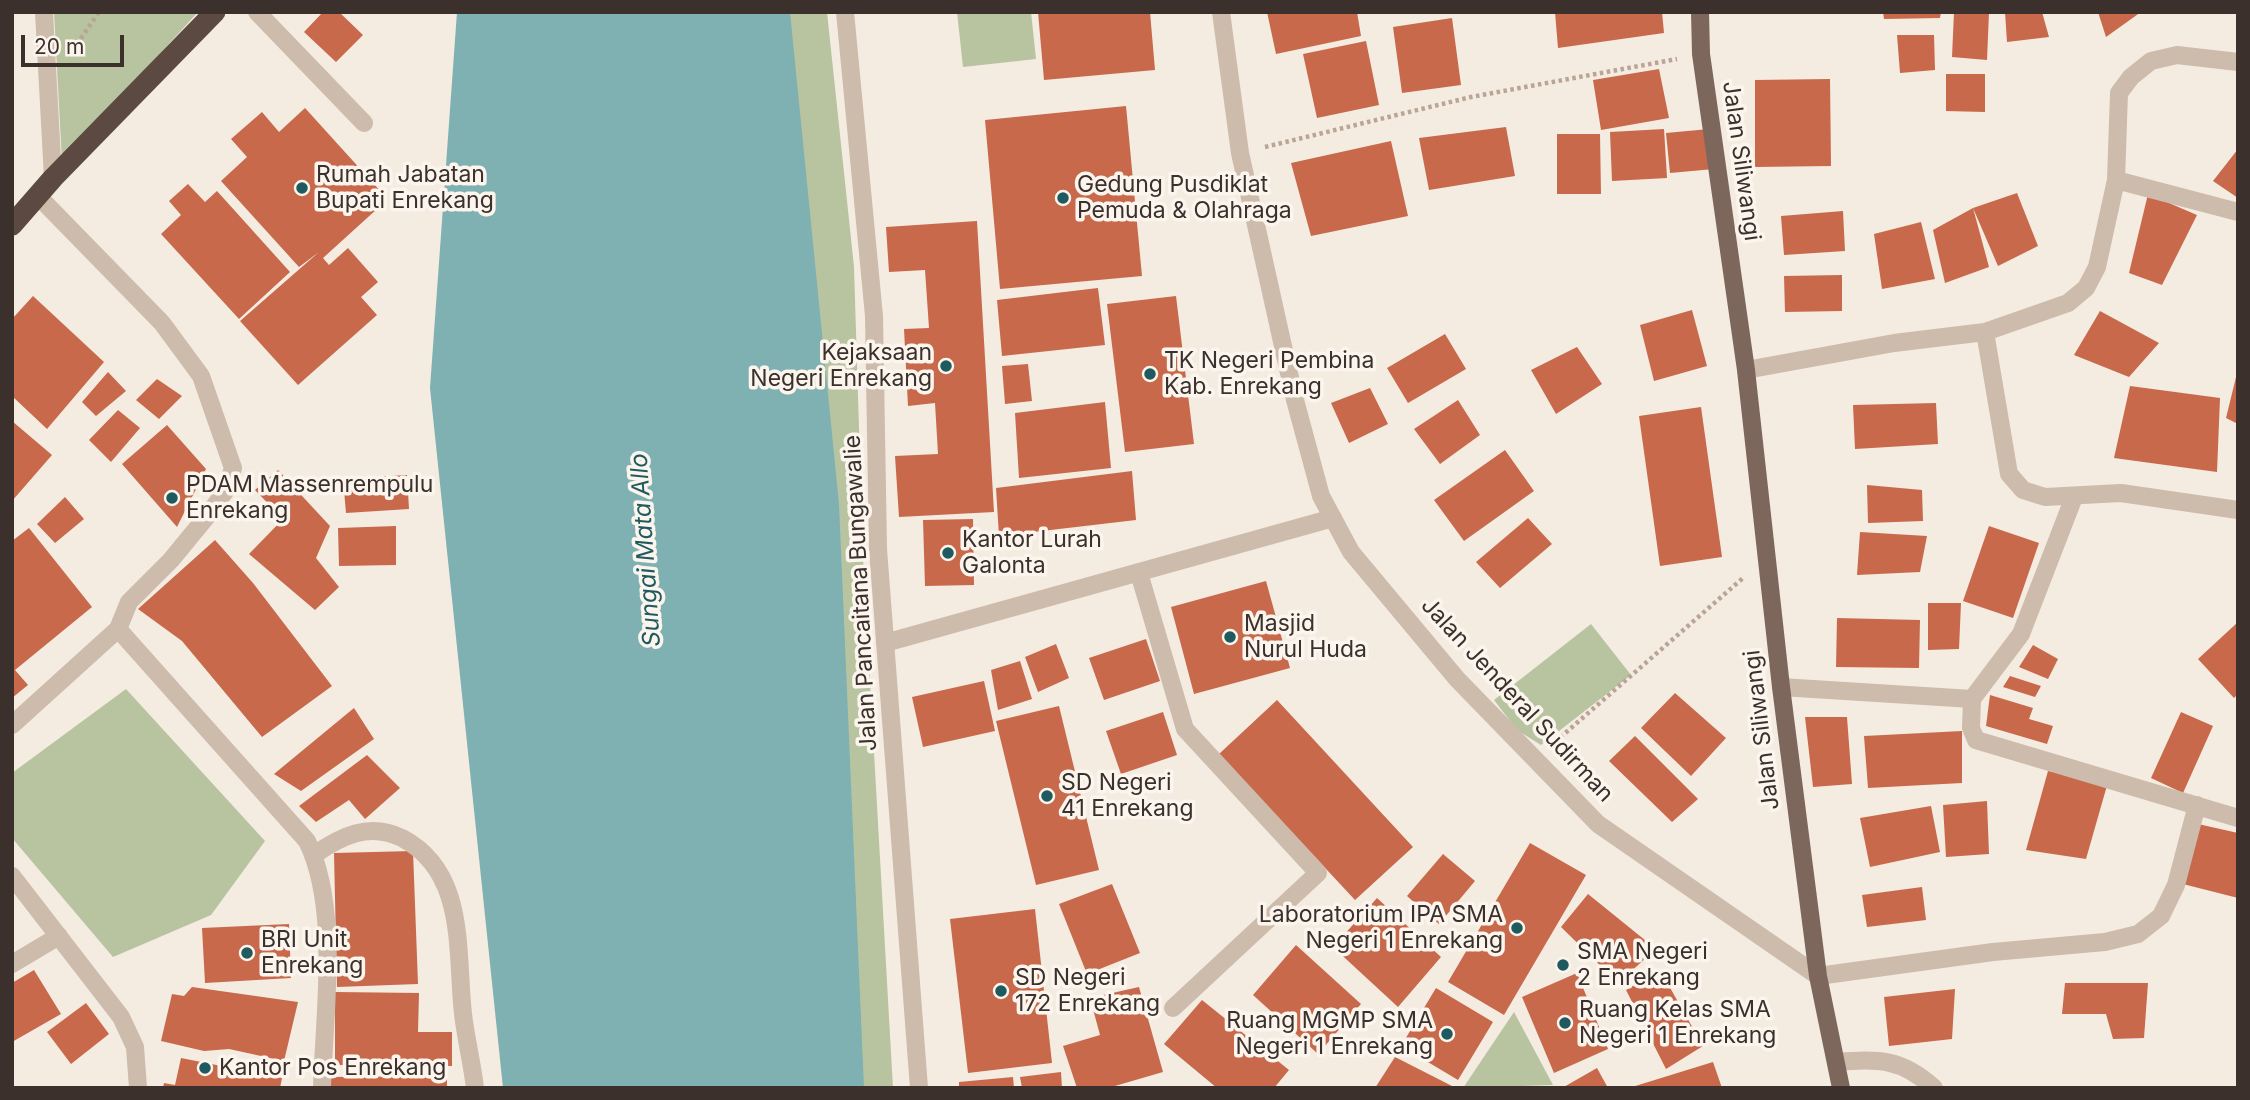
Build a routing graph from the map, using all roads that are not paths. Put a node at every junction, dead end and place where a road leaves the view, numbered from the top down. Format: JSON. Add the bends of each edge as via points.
{"nodes":[{"id":1,"x":44,"y":12,"type":"edge"},
{"id":2,"x":215,"y":12,"type":"edge"},
{"id":3,"x":257,"y":12,"type":"edge"},
{"id":4,"x":845,"y":12,"type":"edge"},
{"id":5,"x":1221,"y":12,"type":"edge"},
{"id":6,"x":1700,"y":12,"type":"edge"},
{"id":7,"x":2238,"y":62,"type":"edge"},
{"id":8,"x":364,"y":123,"type":"dead end"},
{"id":9,"x":53,"y":178,"type":"junction"},
{"id":10,"x":2116,"y":180,"type":"junction"},
{"id":11,"x":38,"y":196,"type":"junction"},
{"id":12,"x":2238,"y":212,"type":"edge"},
{"id":13,"x":12,"y":225,"type":"edge"},
{"id":14,"x":1984,"y":332,"type":"junction"},
{"id":15,"x":1746,"y":370,"type":"junction"},
{"id":16,"x":2074,"y":497,"type":"junction"},
{"id":17,"x":2238,"y":510,"type":"edge"},
{"id":18,"x":1333,"y":518,"type":"junction"},
{"id":19,"x":1139,"y":573,"type":"junction"},
{"id":20,"x":118,"y":629,"type":"junction"},
{"id":21,"x":885,"y":643,"type":"junction"},
{"id":22,"x":1781,"y":687,"type":"junction"},
{"id":23,"x":1972,"y":699,"type":"junction"},
{"id":24,"x":12,"y":725,"type":"edge"},
{"id":25,"x":2197,"y":805,"type":"junction"},
{"id":26,"x":2238,"y":818,"type":"edge"},
{"id":27,"x":314,"y":855,"type":"junction"},
{"id":28,"x":12,"y":876,"type":"edge"},
{"id":29,"x":59,"y":936,"type":"junction"},
{"id":30,"x":12,"y":964,"type":"edge"},
{"id":31,"x":1818,"y":976,"type":"junction"},
{"id":32,"x":1173,"y":1008,"type":"dead end"},
{"id":33,"x":1836,"y":1062,"type":"junction"},
{"id":34,"x":138,"y":1088,"type":"edge"},
{"id":35,"x":322,"y":1088,"type":"edge"},
{"id":36,"x":475,"y":1088,"type":"edge"},
{"id":37,"x":919,"y":1088,"type":"edge"},
{"id":38,"x":1841,"y":1088,"type":"edge"},
{"id":39,"x":1934,"y":1088,"type":"edge"}],
"edges":[{"from":1,"to":9,"type":"street"},
{"from":2,"to":9,"type":"highway"},
{"from":3,"to":8,"type":"street"},
{"from":4,"to":21,"type":"street","name":"Jalan Pancaitana Bungawalie","via":[[874,316],[878,549]]},
{"from":5,"to":18,"type":"street","name":"Jalan Jenderal Sudirman","via":[[1240,153],[1295,400],[1321,496]]},
{"from":6,"to":15,"type":"main road","name":"Jalan Siliwangi","via":[[1701,54]]},
{"from":7,"to":10,"type":"street","via":[[2177,55],[2151,61],[2131,76],[2119,93]]},
{"from":9,"to":11,"type":"highway"},
{"from":10,"to":12,"type":"street"},
{"from":10,"to":14,"type":"street","via":[[2097,267],[2086,288],[2068,303]]},
{"from":11,"to":13,"type":"highway"},
{"from":11,"to":20,"type":"street","via":[[162,323],[201,376],[233,468],[226,490],[129,602]]},
{"from":14,"to":15,"type":"street"},
{"from":14,"to":16,"type":"street","via":[[2010,474],[2023,490],[2045,497]]},
{"from":15,"to":22,"type":"main road","name":"Jalan Siliwangi"},
{"from":16,"to":17,"type":"street","via":[[2121,494]]},
{"from":16,"to":23,"type":"street","via":[[2021,634]]},
{"from":18,"to":19,"type":"street"},
{"from":18,"to":31,"type":"street","name":"Jalan Jenderal Sudirman","via":[[1351,552],[1457,680],[1598,824]]},
{"from":19,"to":21,"type":"street"},
{"from":19,"to":32,"type":"street","via":[[1185,729],[1318,873]]},
{"from":20,"to":24,"type":"street"},
{"from":20,"to":27,"type":"street","via":[[307,841]]},
{"from":21,"to":37,"type":"street","name":"Jalan Pancaitana Bungawalie"},
{"from":22,"to":23,"type":"street"},
{"from":22,"to":31,"type":"main road","name":"Jalan Siliwangi"},
{"from":23,"to":25,"type":"street","via":[[1971,728],[1976,740]]},
{"from":25,"to":26,"type":"street"},
{"from":25,"to":31,"type":"street","via":[[2176,885],[2161,916],[2138,934],[2105,942]]},
{"from":27,"to":35,"type":"street","via":[[326,936]]},
{"from":27,"to":36,"type":"street","via":[[334,840],[364,830],[394,834],[417,846],[436,864],[450,894]]},
{"from":28,"to":29,"type":"street"},
{"from":29,"to":30,"type":"street"},
{"from":29,"to":34,"type":"street","via":[[121,1017],[135,1047]]},
{"from":31,"to":33,"type":"main road"},
{"from":33,"to":38,"type":"main road"},
{"from":33,"to":39,"type":"street","via":[[1901,1064]]}]}
